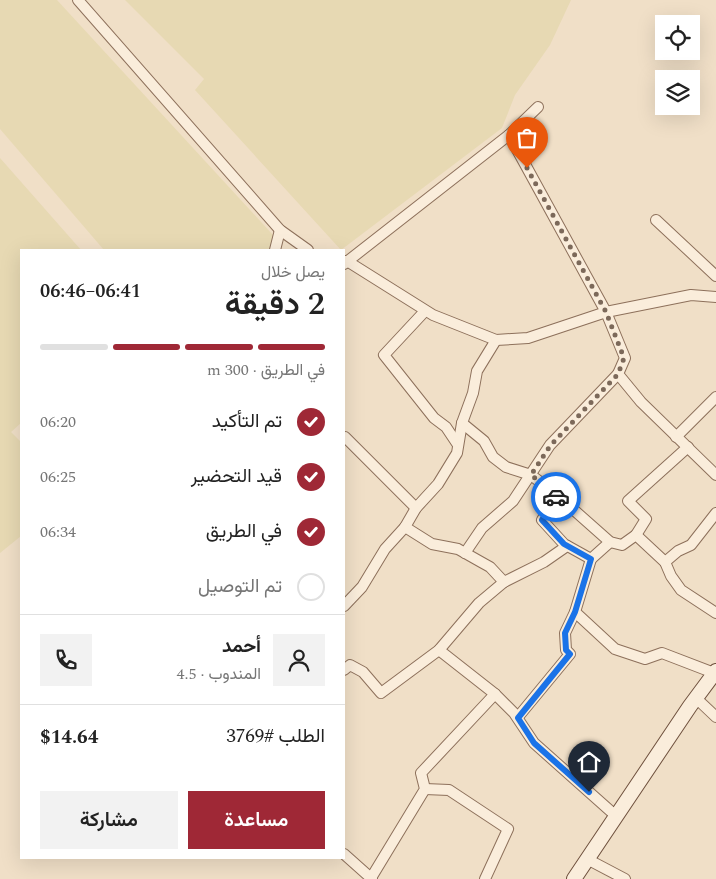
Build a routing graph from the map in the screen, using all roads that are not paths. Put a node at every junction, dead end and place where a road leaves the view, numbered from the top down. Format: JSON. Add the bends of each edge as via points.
{"nodes":[{"id":1,"x":78,"y":0,"type":"edge"},
{"id":2,"x":538,"y":107,"type":"dead end"},
{"id":3,"x":509,"y":135,"type":"junction"},
{"id":4,"x":656,"y":220,"type":"dead end"},
{"id":5,"x":280,"y":230,"type":"junction"},
{"id":6,"x":275,"y":249,"type":"edge"},
{"id":7,"x":307,"y":249,"type":"edge"},
{"id":8,"x":345,"y":262,"type":"edge"},
{"id":9,"x":716,"y":276,"type":"edge"},
{"id":10,"x":716,"y":297,"type":"edge"},
{"id":11,"x":425,"y":311,"type":"junction"},
{"id":12,"x":606,"y":312,"type":"junction"},
{"id":13,"x":496,"y":340,"type":"junction"},
{"id":14,"x":618,"y":374,"type":"junction"},
{"id":15,"x":716,"y":397,"type":"edge"},
{"id":16,"x":462,"y":423,"type":"junction"},
{"id":17,"x":345,"y":437,"type":"edge"},
{"id":18,"x":676,"y":437,"type":"junction"},
{"id":19,"x":458,"y":445,"type":"junction"},
{"id":20,"x":688,"y":447,"type":"junction"},
{"id":21,"x":531,"y":475,"type":"junction"},
{"id":22,"x":716,"y":475,"type":"edge"},
{"id":23,"x":557,"y":495,"type":"junction"},
{"id":24,"x":416,"y":508,"type":"junction"},
{"id":25,"x":716,"y":513,"type":"edge"},
{"id":26,"x":405,"y":527,"type":"junction"},
{"id":27,"x":636,"y":535,"type":"junction"},
{"id":28,"x":610,"y":542,"type":"junction"},
{"id":29,"x":567,"y":546,"type":"junction"},
{"id":30,"x":465,"y":553,"type":"junction"},
{"id":31,"x":591,"y":559,"type":"junction"},
{"id":32,"x":666,"y":562,"type":"junction"},
{"id":33,"x":504,"y":582,"type":"junction"},
{"id":34,"x":345,"y":605,"type":"edge"},
{"id":35,"x":575,"y":612,"type":"junction"},
{"id":36,"x":716,"y":612,"type":"edge"},
{"id":37,"x":439,"y":650,"type":"junction"},
{"id":38,"x":345,"y":669,"type":"edge"},
{"id":39,"x":715,"y":672,"type":"edge"},
{"id":40,"x":495,"y":694,"type":"junction"},
{"id":41,"x":696,"y":698,"type":"junction"},
{"id":42,"x":716,"y":717,"type":"edge"},
{"id":43,"x":518,"y":718,"type":"junction"},
{"id":44,"x":424,"y":790,"type":"junction"},
{"id":45,"x":616,"y":816,"type":"junction"},
{"id":46,"x":345,"y":855,"type":"edge"},
{"id":47,"x":587,"y":859,"type":"junction"},
{"id":48,"x":371,"y":878,"type":"edge"},
{"id":49,"x":485,"y":879,"type":"edge"},
{"id":50,"x":574,"y":879,"type":"edge"},
{"id":51,"x":625,"y":879,"type":"edge"}],
"edges":[{"from":1,"to":5,"type":"street"},
{"from":2,"to":3,"type":"street"},
{"from":3,"to":8,"type":"street"},
{"from":3,"to":12,"type":"street"},
{"from":4,"to":9,"type":"street"},
{"from":5,"to":6,"type":"street"},
{"from":5,"to":7,"type":"street"},
{"from":8,"to":11,"type":"street"},
{"from":10,"to":12,"type":"street","via":[[691,295]]},
{"from":11,"to":13,"type":"street"},
{"from":11,"to":19,"type":"street","via":[[384,355]]},
{"from":12,"to":13,"type":"street","via":[[528,338]]},
{"from":12,"to":14,"type":"street","via":[[624,358]]},
{"from":13,"to":16,"type":"street","via":[[477,371]]},
{"from":14,"to":18,"type":"street"},
{"from":14,"to":21,"type":"street","via":[[550,446]]},
{"from":15,"to":18,"type":"street"},
{"from":16,"to":19,"type":"street"},
{"from":16,"to":21,"type":"street","via":[[484,441],[492,457],[506,467]]},
{"from":17,"to":24,"type":"street"},
{"from":18,"to":20,"type":"street"},
{"from":19,"to":24,"type":"street","via":[[457,453],[438,484]]},
{"from":20,"to":22,"type":"street"},
{"from":20,"to":27,"type":"street","via":[[628,501],[646,520]]},
{"from":21,"to":23,"type":"street"},
{"from":21,"to":30,"type":"street","via":[[513,501],[482,528]]},
{"from":23,"to":28,"type":"street"},
{"from":23,"to":29,"type":"street","via":[[542,520]]},
{"from":24,"to":26,"type":"street"},
{"from":25,"to":32,"type":"street","via":[[690,544]]},
{"from":26,"to":30,"type":"street","via":[[432,544]]},
{"from":26,"to":34,"type":"street","via":[[385,549],[362,587]]},
{"from":27,"to":28,"type":"street","via":[[622,545]]},
{"from":27,"to":32,"type":"street"},
{"from":28,"to":31,"type":"street"},
{"from":29,"to":31,"type":"street"},
{"from":29,"to":33,"type":"street"},
{"from":30,"to":33,"type":"street","via":[[490,567]]},
{"from":31,"to":35,"type":"street"},
{"from":32,"to":36,"type":"street","via":[[680,590]]},
{"from":33,"to":37,"type":"street","via":[[479,603]]},
{"from":35,"to":39,"type":"street","via":[[615,649],[646,659],[662,653]]},
{"from":35,"to":43,"type":"street","via":[[565,633],[566,650],[570,654]]},
{"from":37,"to":38,"type":"street","via":[[381,693],[363,672],[350,665]]},
{"from":37,"to":40,"type":"street"},
{"from":39,"to":41,"type":"main road"},
{"from":40,"to":43,"type":"street"},
{"from":40,"to":44,"type":"street","via":[[421,773]]},
{"from":41,"to":42,"type":"street"},
{"from":41,"to":45,"type":"main road"},
{"from":43,"to":45,"type":"street","via":[[534,743]]},
{"from":44,"to":48,"type":"street"},
{"from":44,"to":49,"type":"street","via":[[449,790],[508,829]]},
{"from":45,"to":47,"type":"main road"},
{"from":46,"to":48,"type":"street"},
{"from":47,"to":50,"type":"main road"},
{"from":47,"to":51,"type":"street"}]}
